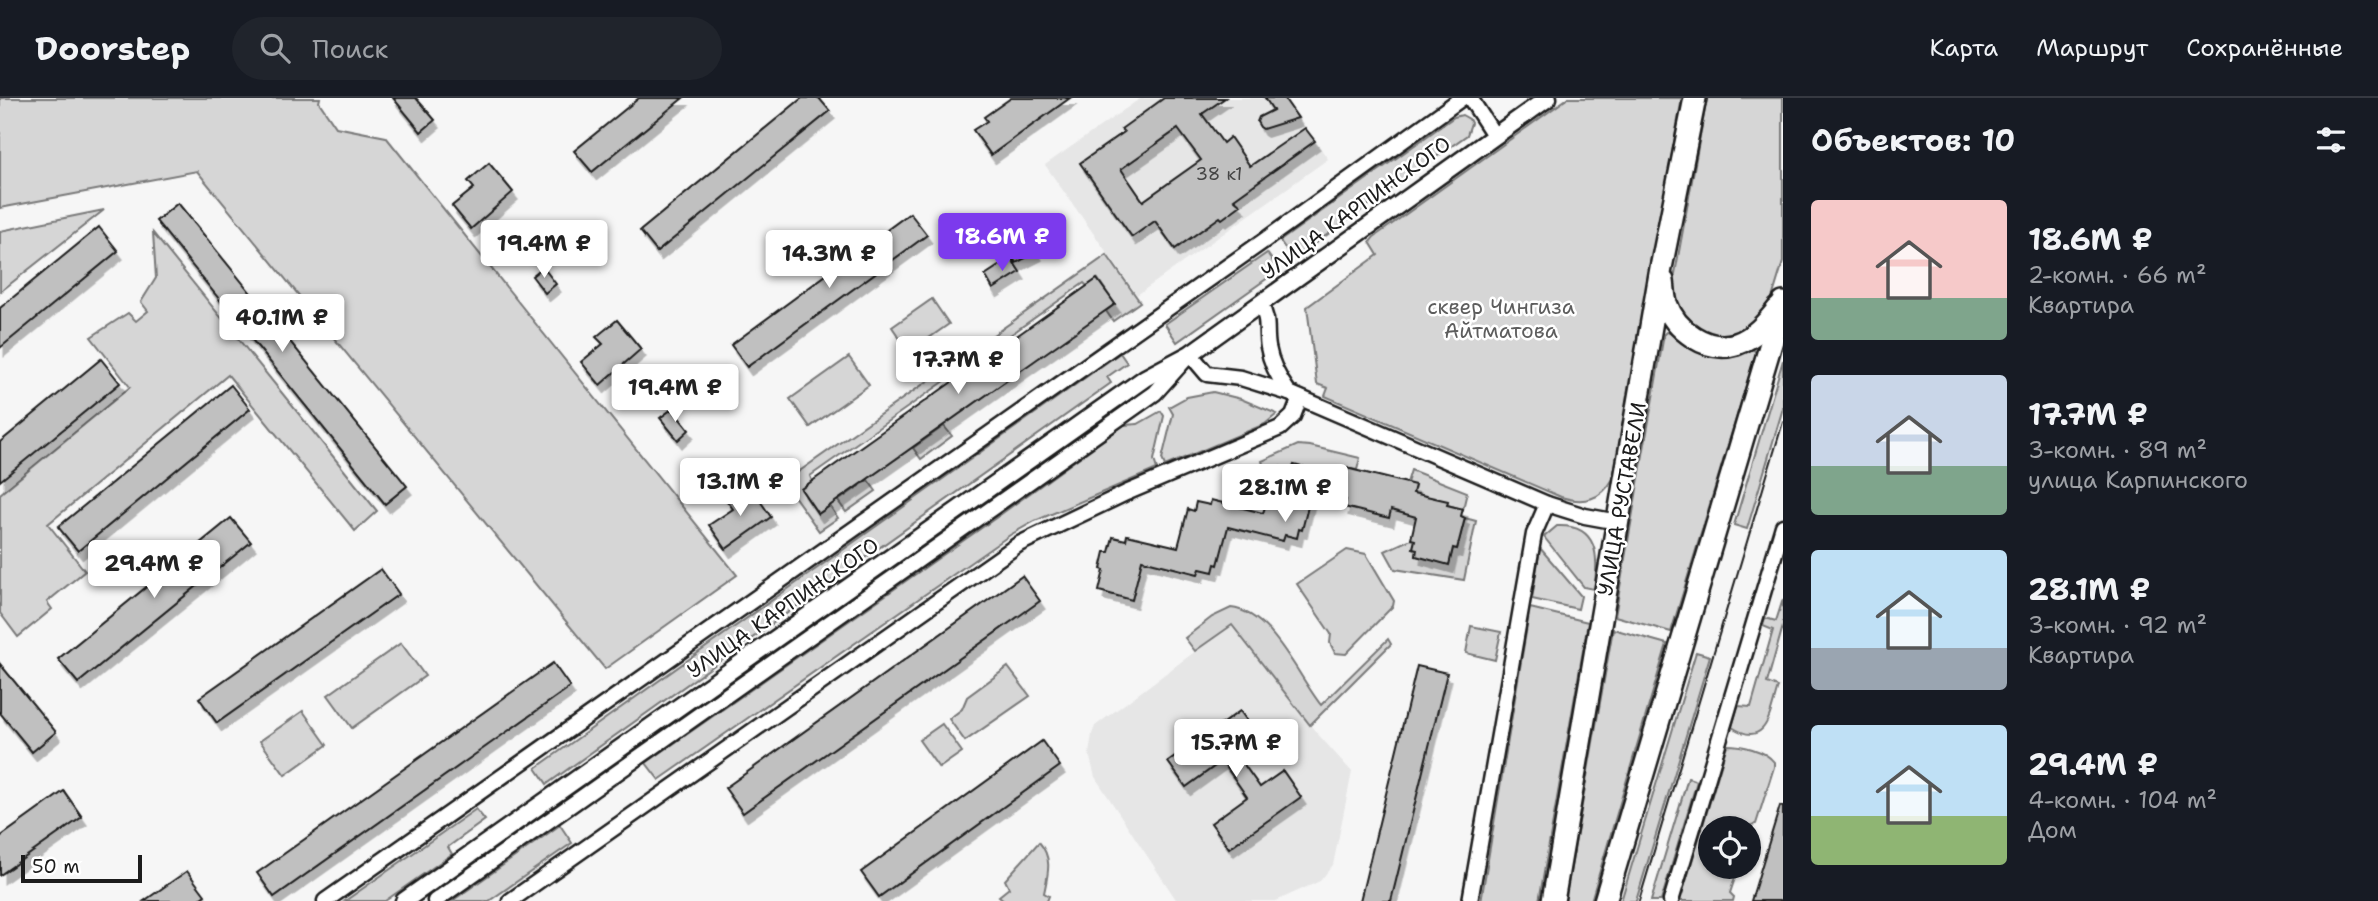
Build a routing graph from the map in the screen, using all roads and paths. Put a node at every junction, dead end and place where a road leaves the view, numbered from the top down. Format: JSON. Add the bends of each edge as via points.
{"nodes":[{"id":1,"x":1462,"y":98,"type":"edge"},
{"id":2,"x":1470,"y":98,"type":"edge"},
{"id":3,"x":1548,"y":98,"type":"edge"},
{"id":4,"x":1695,"y":98,"type":"edge"},
{"id":5,"x":1494,"y":135,"type":"junction"},
{"id":6,"x":1661,"y":268,"type":"junction"},
{"id":7,"x":1783,"y":303,"type":"edge"},
{"id":8,"x":1260,"y":304,"type":"junction"},
{"id":9,"x":1190,"y":354,"type":"junction"},
{"id":10,"x":1294,"y":396,"type":"junction"},
{"id":11,"x":1547,"y":504,"type":"junction"},
{"id":12,"x":1618,"y":522,"type":"junction"},
{"id":13,"x":1783,"y":526,"type":"edge"},
{"id":14,"x":324,"y":901,"type":"edge"},
{"id":15,"x":404,"y":901,"type":"edge"},
{"id":16,"x":435,"y":901,"type":"edge"},
{"id":17,"x":510,"y":901,"type":"edge"},
{"id":18,"x":1470,"y":901,"type":"edge"},
{"id":19,"x":1553,"y":901,"type":"edge"},
{"id":20,"x":1605,"y":901,"type":"edge"},
{"id":21,"x":1671,"y":901,"type":"edge"}],
"edges":[{"from":1,"to":14,"type":"street"},
{"from":2,"to":5,"type":"street"},
{"from":3,"to":5,"type":"street","name":"УЛИЦА КАРПИНСКОГО"},
{"from":4,"to":6,"type":"main road","name":"УЛИЦА РУСТАВЕЛИ"},
{"from":5,"to":8,"type":"street","name":"УЛИЦА КАРПИНСКОГО"},
{"from":6,"to":7,"type":"main road","via":[[1667,303],[1677,322],[1703,343],[1719,347],[1744,340],[1764,326]]},
{"from":6,"to":12,"type":"main road","name":"УЛИЦА РУСТАВЕЛИ"},
{"from":7,"to":20,"type":"main road"},
{"from":8,"to":9,"type":"street","name":"УЛИЦА КАРПИНСКОГО"},
{"from":8,"to":10,"type":"street","via":[[1267,316],[1271,361]]},
{"from":9,"to":10,"type":"street","via":[[1207,374],[1241,378]]},
{"from":9,"to":15,"type":"street","name":"УЛИЦА КАРПИНСКОГО","via":[[1137,384]]},
{"from":9,"to":16,"type":"street","name":"УЛИЦА КАРПИНСКОГО","via":[[1155,393]]},
{"from":10,"to":11,"type":"street"},
{"from":10,"to":17,"type":"street","via":[[1293,416],[1280,428],[1019,544]]},
{"from":11,"to":12,"type":"street"},
{"from":11,"to":18,"type":"street","via":[[1534,534]]},
{"from":12,"to":19,"type":"main road","name":"УЛИЦА РУСТАВЕЛИ"},
{"from":13,"to":21,"type":"street"}]}
